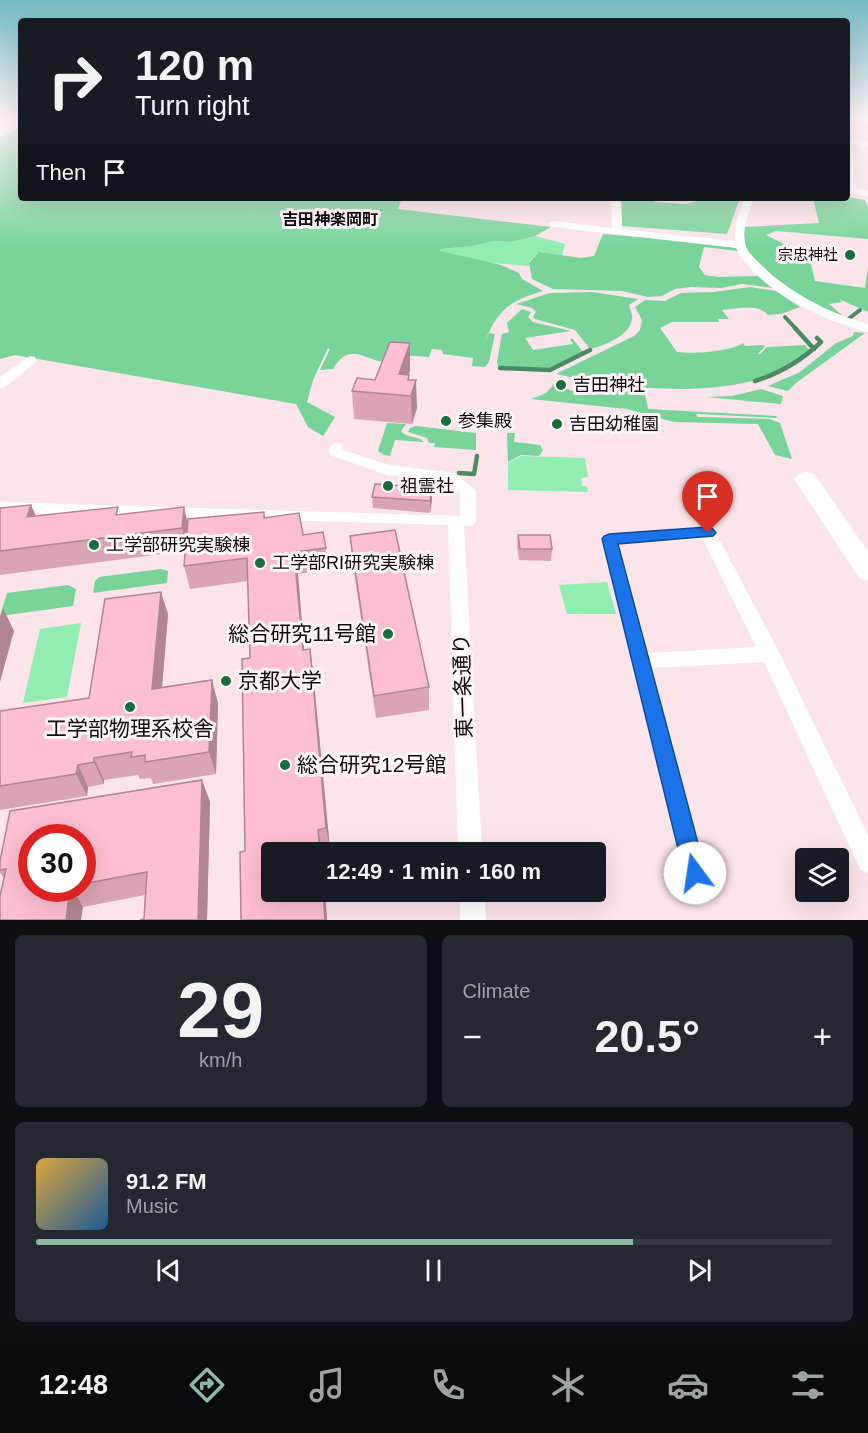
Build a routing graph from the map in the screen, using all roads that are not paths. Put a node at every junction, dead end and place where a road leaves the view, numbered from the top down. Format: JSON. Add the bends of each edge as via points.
{"nodes":[{"id":1,"x":850,"y":190,"type":"edge"},
{"id":2,"x":868,"y":193,"type":"edge"},
{"id":3,"x":616,"y":201,"type":"edge"},
{"id":4,"x":749,"y":201,"type":"edge"},
{"id":5,"x":553,"y":224,"type":"dead end"},
{"id":6,"x":616,"y":232,"type":"junction"},
{"id":7,"x":740,"y":245,"type":"junction"},
{"id":8,"x":868,"y":328,"type":"edge"},
{"id":9,"x":30,"y":360,"type":"dead end"},
{"id":10,"x":0,"y":384,"type":"edge"},
{"id":11,"x":337,"y":447,"type":"dead end"},
{"id":12,"x":806,"y":479,"type":"dead end"},
{"id":13,"x":0,"y":507,"type":"edge"},
{"id":14,"x":462,"y":521,"type":"junction"},
{"id":15,"x":868,"y":571,"type":"edge"},
{"id":16,"x":770,"y":654,"type":"junction"},
{"id":17,"x":642,"y":662,"type":"junction"},
{"id":18,"x":470,"y":842,"type":"edge"},
{"id":19,"x":868,"y":861,"type":"edge"},
{"id":20,"x":700,"y":894,"type":"dead end"},
{"id":21,"x":472,"y":902,"type":"edge"},
{"id":22,"x":473,"y":920,"type":"edge"}],
"edges":[{"from":1,"to":2,"type":"street"},
{"from":3,"to":6,"type":"street"},
{"from":4,"to":7,"type":"street","via":[[741,224]]},
{"from":5,"to":6,"type":"street"},
{"from":6,"to":7,"type":"street"},
{"from":7,"to":8,"type":"street","via":[[748,259],[794,300],[826,316]]},
{"from":9,"to":10,"type":"street"},
{"from":11,"to":14,"type":"street","name":"東一条通り","via":[[335,452],[387,470],[450,476],[468,492]]},
{"from":12,"to":15,"type":"street"},
{"from":13,"to":14,"type":"street"},
{"from":14,"to":18,"type":"street","name":"東一条通り"},
{"from":16,"to":17,"type":"street"},
{"from":16,"to":17,"type":"street","via":[[708,533],[609,539]]},
{"from":16,"to":19,"type":"street"},
{"from":17,"to":20,"type":"street"},
{"from":21,"to":22,"type":"street"}]}
